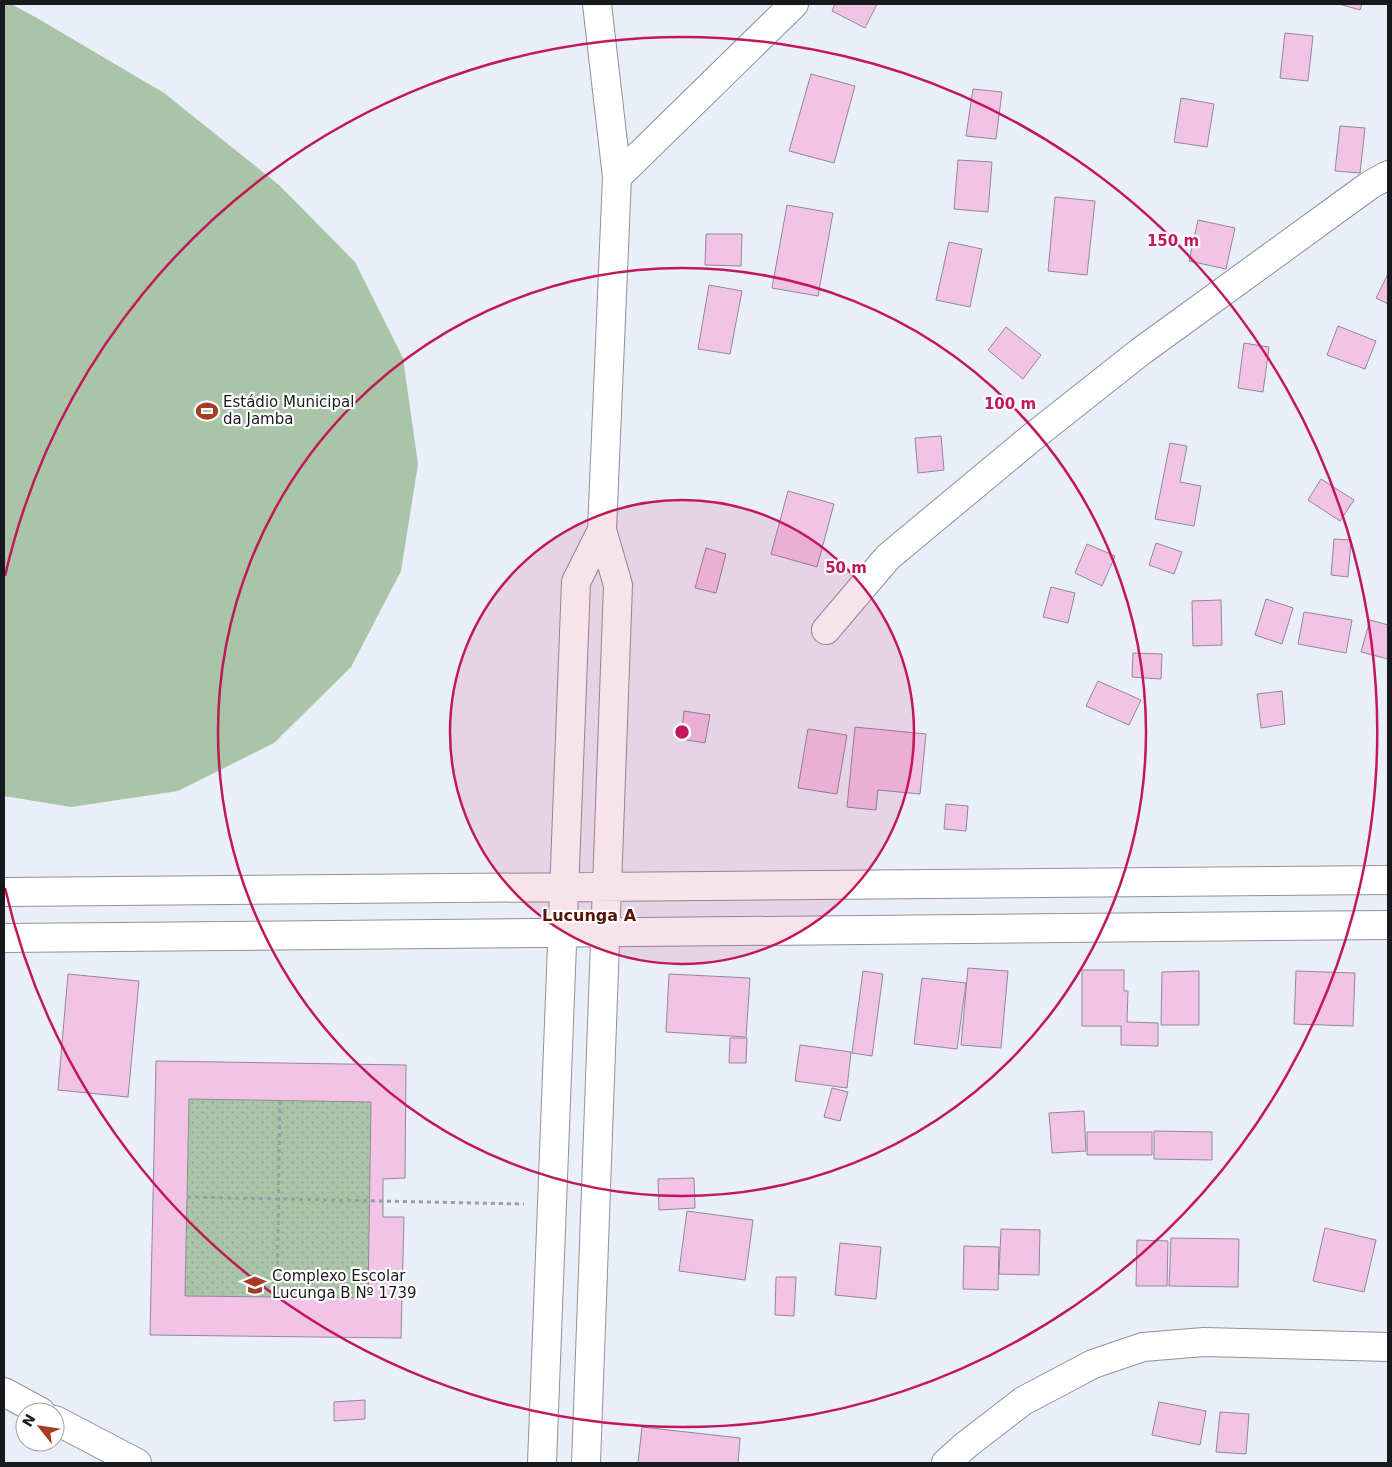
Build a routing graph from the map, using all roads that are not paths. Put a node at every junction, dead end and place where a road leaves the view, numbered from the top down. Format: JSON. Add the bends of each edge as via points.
{"nodes":[{"id":1,"x":597,"y":4,"type":"edge"},
{"id":2,"x":794,"y":4,"type":"edge"},
{"id":3,"x":1388,"y":175,"type":"edge"},
{"id":4,"x":617,"y":177,"type":"junction"},
{"id":5,"x":602,"y":530,"type":"junction"},
{"id":6,"x":826,"y":630,"type":"dead end"},
{"id":7,"x":1388,"y":880,"type":"edge"},
{"id":8,"x":607,"y":886,"type":"junction"},
{"id":9,"x":564,"y":887,"type":"junction"},
{"id":10,"x":4,"y":892,"type":"edge"},
{"id":11,"x":1388,"y":925,"type":"edge"},
{"id":12,"x":562,"y":932,"type":"junction"},
{"id":13,"x":605,"y":932,"type":"junction"},
{"id":14,"x":4,"y":938,"type":"edge"},
{"id":15,"x":1388,"y":1347,"type":"edge"},
{"id":16,"x":4,"y":1392,"type":"edge"},
{"id":17,"x":22,"y":1402,"type":"edge"},
{"id":18,"x":65,"y":1425,"type":"edge"},
{"id":19,"x":137,"y":1463,"type":"edge"},
{"id":20,"x":542,"y":1463,"type":"edge"},
{"id":21,"x":586,"y":1463,"type":"edge"},
{"id":22,"x":946,"y":1463,"type":"edge"}],
"edges":[{"from":1,"to":4,"type":"street"},
{"from":2,"to":4,"type":"street"},
{"from":3,"to":6,"type":"street","via":[[1155,340],[1030,439],[888,557]]},
{"from":4,"to":5,"type":"street"},
{"from":5,"to":8,"type":"street","via":[[618,585]]},
{"from":5,"to":9,"type":"street","via":[[576,582]]},
{"from":7,"to":8,"type":"street"},
{"from":8,"to":9,"type":"street"},
{"from":8,"to":13,"type":"street"},
{"from":9,"to":10,"type":"street"},
{"from":9,"to":12,"type":"street"},
{"from":11,"to":13,"type":"street"},
{"from":12,"to":13,"type":"street"},
{"from":12,"to":14,"type":"street"},
{"from":12,"to":20,"type":"street"},
{"from":13,"to":21,"type":"street"},
{"from":15,"to":22,"type":"street","via":[[1204,1342],[1143,1347],[1093,1364],[1022,1401]]},
{"from":16,"to":17,"type":"street"},
{"from":18,"to":19,"type":"street"}]}
